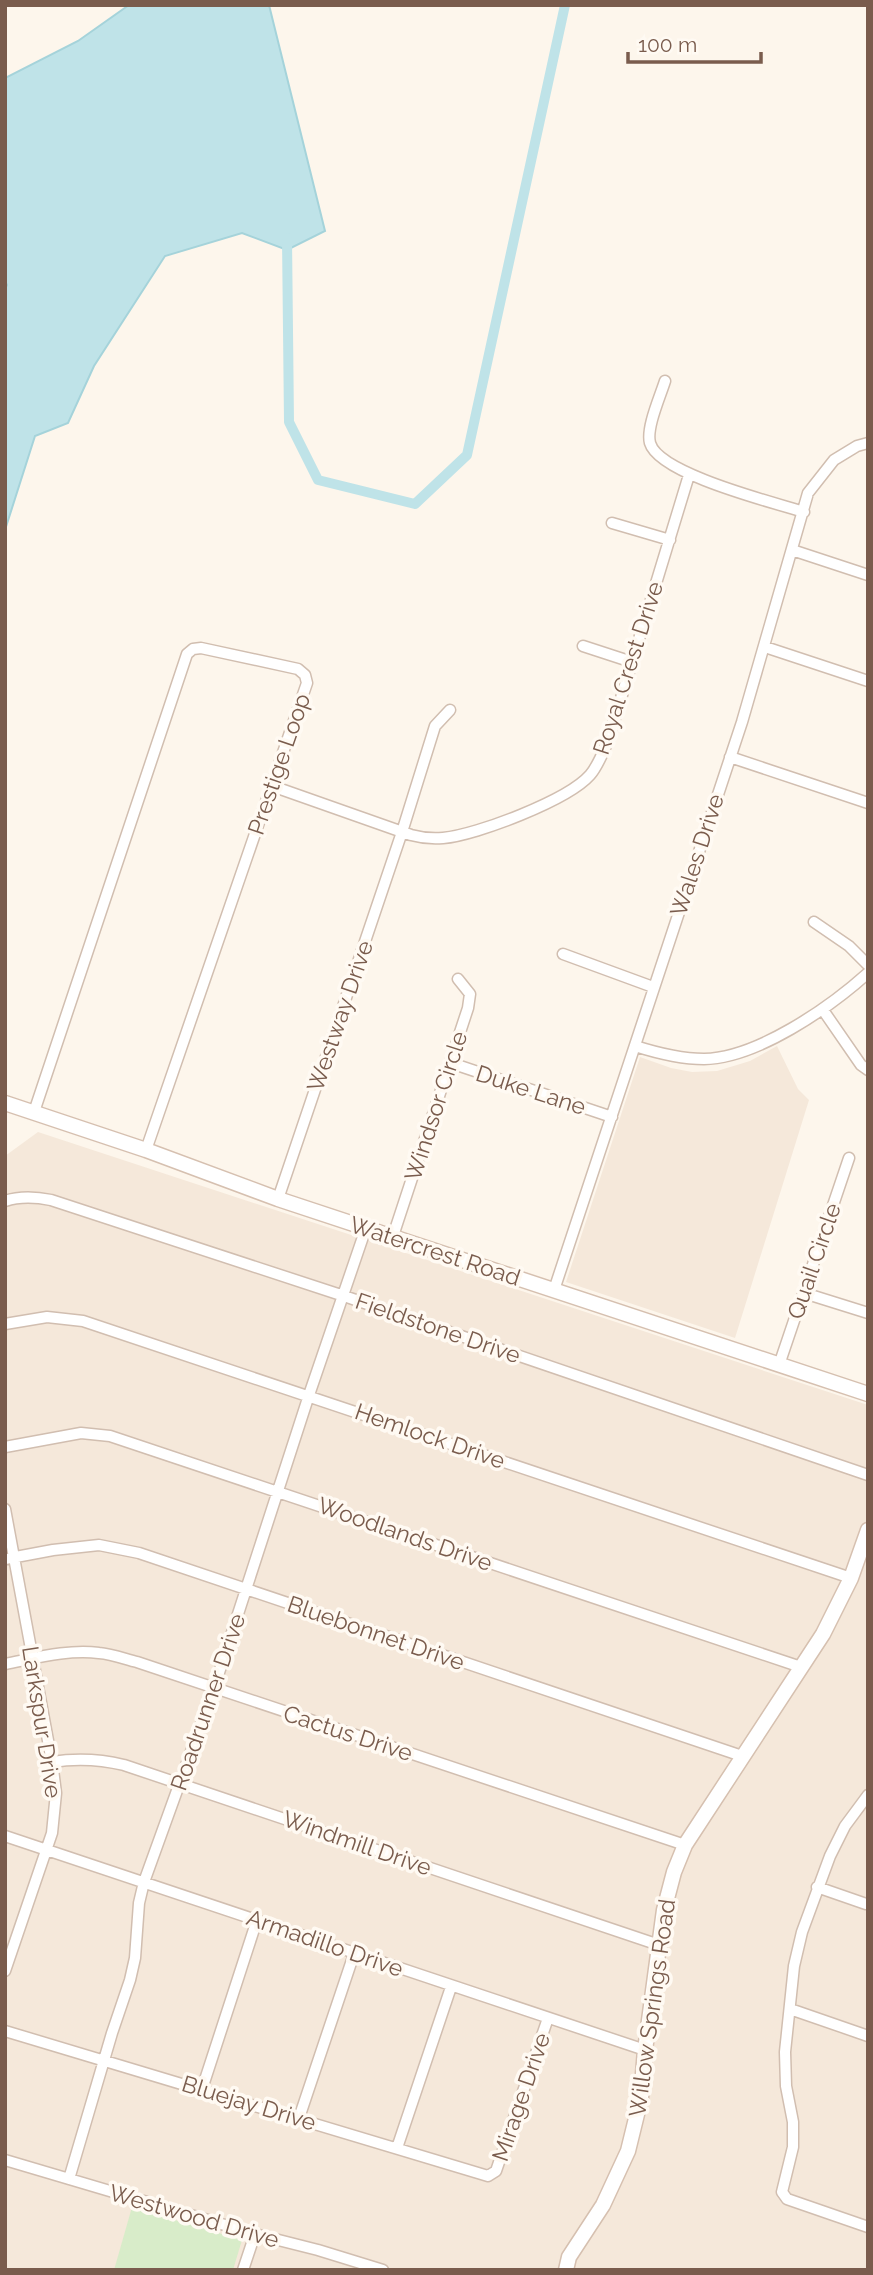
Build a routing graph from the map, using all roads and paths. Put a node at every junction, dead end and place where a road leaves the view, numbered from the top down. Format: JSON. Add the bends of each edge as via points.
{"nodes":[{"id":1,"x":665,"y":381,"type":"dead end"},
{"id":2,"x":868,"y":443,"type":"edge"},
{"id":3,"x":689,"y":475,"type":"junction"},
{"id":4,"x":804,"y":512,"type":"junction"},
{"id":5,"x":611,"y":523,"type":"dead end"},
{"id":6,"x":670,"y":540,"type":"junction"},
{"id":7,"x":792,"y":550,"type":"junction"},
{"id":8,"x":868,"y":575,"type":"edge"},
{"id":9,"x":583,"y":646,"type":"dead end"},
{"id":10,"x":765,"y":647,"type":"junction"},
{"id":11,"x":632,"y":662,"type":"junction"},
{"id":12,"x":868,"y":681,"type":"edge"},
{"id":13,"x":450,"y":710,"type":"dead end"},
{"id":14,"x":730,"y":757,"type":"junction"},
{"id":15,"x":272,"y":786,"type":"junction"},
{"id":16,"x":868,"y":803,"type":"edge"},
{"id":17,"x":402,"y":832,"type":"junction"},
{"id":18,"x":814,"y":922,"type":"dead end"},
{"id":19,"x":562,"y":954,"type":"dead end"},
{"id":20,"x":868,"y":965,"type":"edge"},
{"id":21,"x":868,"y":973,"type":"edge"},
{"id":22,"x":458,"y":979,"type":"dead end"},
{"id":23,"x":653,"y":987,"type":"junction"},
{"id":24,"x":823,"y":1010,"type":"junction"},
{"id":25,"x":635,"y":1046,"type":"junction"},
{"id":26,"x":451,"y":1063,"type":"junction"},
{"id":27,"x":868,"y":1070,"type":"edge"},
{"id":28,"x":5,"y":1102,"type":"edge"},
{"id":29,"x":34,"y":1112,"type":"junction"},
{"id":30,"x":612,"y":1117,"type":"junction"},
{"id":31,"x":146,"y":1150,"type":"junction"},
{"id":32,"x":849,"y":1158,"type":"dead end"},
{"id":33,"x":278,"y":1199,"type":"junction"},
{"id":34,"x":5,"y":1201,"type":"edge"},
{"id":35,"x":366,"y":1228,"type":"junction"},
{"id":36,"x":393,"y":1236,"type":"junction"},
{"id":37,"x":554,"y":1290,"type":"junction"},
{"id":38,"x":804,"y":1293,"type":"junction"},
{"id":39,"x":344,"y":1296,"type":"junction"},
{"id":40,"x":868,"y":1313,"type":"edge"},
{"id":41,"x":5,"y":1324,"type":"edge"},
{"id":42,"x":779,"y":1364,"type":"junction"},
{"id":43,"x":868,"y":1394,"type":"edge"},
{"id":44,"x":309,"y":1395,"type":"junction"},
{"id":45,"x":5,"y":1447,"type":"edge"},
{"id":46,"x":868,"y":1475,"type":"edge"},
{"id":47,"x":279,"y":1491,"type":"junction"},
{"id":48,"x":5,"y":1509,"type":"edge"},
{"id":49,"x":868,"y":1530,"type":"edge"},
{"id":50,"x":10,"y":1558,"type":"edge"},
{"id":51,"x":851,"y":1578,"type":"junction"},
{"id":52,"x":246,"y":1589,"type":"junction"},
{"id":53,"x":32,"y":1658,"type":"junction"},
{"id":54,"x":5,"y":1664,"type":"edge"},
{"id":55,"x":801,"y":1667,"type":"junction"},
{"id":56,"x":214,"y":1688,"type":"junction"},
{"id":57,"x":743,"y":1756,"type":"junction"},
{"id":58,"x":52,"y":1762,"type":"junction"},
{"id":59,"x":181,"y":1784,"type":"junction"},
{"id":60,"x":868,"y":1795,"type":"edge"},
{"id":61,"x":5,"y":1836,"type":"edge"},
{"id":62,"x":685,"y":1845,"type":"junction"},
{"id":63,"x":47,"y":1850,"type":"junction"},
{"id":64,"x":144,"y":1882,"type":"junction"},
{"id":65,"x":817,"y":1887,"type":"junction"},
{"id":66,"x":866,"y":1904,"type":"dead end"},
{"id":67,"x":257,"y":1920,"type":"junction"},
{"id":68,"x":659,"y":1945,"type":"junction"},
{"id":69,"x":355,"y":1951,"type":"junction"},
{"id":70,"x":5,"y":1971,"type":"edge"},
{"id":71,"x":451,"y":1987,"type":"junction"},
{"id":72,"x":790,"y":2009,"type":"junction"},
{"id":73,"x":548,"y":2018,"type":"junction"},
{"id":74,"x":5,"y":2031,"type":"edge"},
{"id":75,"x":868,"y":2036,"type":"edge"},
{"id":76,"x":645,"y":2050,"type":"junction"},
{"id":77,"x":103,"y":2060,"type":"junction"},
{"id":78,"x":202,"y":2089,"type":"junction"},
{"id":79,"x":299,"y":2118,"type":"junction"},
{"id":80,"x":397,"y":2148,"type":"junction"},
{"id":81,"x":5,"y":2160,"type":"edge"},
{"id":82,"x":492,"y":2174,"type":"joint"},
{"id":83,"x":69,"y":2179,"type":"junction"},
{"id":84,"x":868,"y":2227,"type":"edge"},
{"id":85,"x":254,"y":2235,"type":"junction"},
{"id":86,"x":378,"y":2269,"type":"edge"},
{"id":87,"x":243,"y":2270,"type":"edge"},
{"id":88,"x":566,"y":2270,"type":"edge"}],
"edges":[{"from":1,"to":3,"type":"street","via":[[649,432],[651,446],[660,459]]},
{"from":2,"to":4,"type":"street","name":"Wales Drive","via":[[831,463],[808,493]]},
{"from":3,"to":4,"type":"street"},
{"from":3,"to":6,"type":"street","name":"Royal Crest Drive"},
{"from":4,"to":7,"type":"street","name":"Wales Drive"},
{"from":5,"to":6,"type":"street"},
{"from":6,"to":11,"type":"street","name":"Royal Crest Drive"},
{"from":7,"to":8,"type":"street"},
{"from":7,"to":10,"type":"street","name":"Wales Drive"},
{"from":9,"to":11,"type":"street"},
{"from":10,"to":12,"type":"street"},
{"from":10,"to":14,"type":"street","name":"Wales Drive"},
{"from":11,"to":17,"type":"street","name":"Royal Crest Drive","via":[[608,741],[591,774],[568,792],[468,833],[424,838]]},
{"from":13,"to":17,"type":"street","name":"Westway Drive","via":[[435,726]]},
{"from":14,"to":16,"type":"street"},
{"from":14,"to":23,"type":"street","name":"Wales Drive"},
{"from":15,"to":17,"type":"street","name":"Royal Crest Drive"},
{"from":15,"to":29,"type":"street","name":"Prestige Loop","via":[[307,683],[305,675],[298,669],[192,649]]},
{"from":15,"to":31,"type":"street","name":"Prestige Loop"},
{"from":17,"to":33,"type":"street","name":"Westway Drive"},
{"from":18,"to":20,"type":"street"},
{"from":19,"to":23,"type":"street"},
{"from":21,"to":24,"type":"street"},
{"from":22,"to":26,"type":"street","name":"Windsor Circle","via":[[470,994]]},
{"from":23,"to":25,"type":"street","name":"Wales Drive"},
{"from":24,"to":25,"type":"street","via":[[734,1056],[684,1058]]},
{"from":24,"to":27,"type":"street"},
{"from":25,"to":30,"type":"street","name":"Wales Drive"},
{"from":26,"to":30,"type":"street","name":"Duke Lane"},
{"from":26,"to":36,"type":"street","name":"Windsor Circle"},
{"from":28,"to":29,"type":"street","name":"Watercrest Road"},
{"from":29,"to":31,"type":"street","name":"Watercrest Road"},
{"from":30,"to":37,"type":"street","name":"Wales Drive"},
{"from":31,"to":33,"type":"street","name":"Watercrest Road"},
{"from":32,"to":38,"type":"street","name":"Quail Circle"},
{"from":33,"to":35,"type":"street","name":"Watercrest Road"},
{"from":34,"to":39,"type":"street","name":"Fieldstone Drive","via":[[51,1200]]},
{"from":35,"to":36,"type":"street","name":"Watercrest Road"},
{"from":35,"to":39,"type":"street","name":"Roadrunner Drive"},
{"from":36,"to":37,"type":"street","name":"Watercrest Road"},
{"from":37,"to":42,"type":"street","name":"Watercrest Road"},
{"from":38,"to":40,"type":"street"},
{"from":38,"to":42,"type":"street","name":"Quail Circle"},
{"from":39,"to":44,"type":"street","name":"Roadrunner Drive"},
{"from":39,"to":46,"type":"street","name":"Fieldstone Drive"},
{"from":41,"to":44,"type":"street","name":"Hemlock Drive","via":[[47,1317],[83,1321]]},
{"from":42,"to":43,"type":"street","name":"Watercrest Road"},
{"from":44,"to":47,"type":"street","name":"Roadrunner Drive"},
{"from":44,"to":51,"type":"street","name":"Hemlock Drive"},
{"from":45,"to":47,"type":"street","name":"Woodlands Drive","via":[[81,1433],[110,1436]]},
{"from":47,"to":52,"type":"street","name":"Roadrunner Drive"},
{"from":47,"to":55,"type":"street","name":"Woodlands Drive"},
{"from":48,"to":50,"type":"street","name":"Larkspur Drive"},
{"from":49,"to":51,"type":"street","name":"Willow Springs Road"},
{"from":50,"to":52,"type":"street","name":"Bluebonnet Drive","via":[[71,1547],[113,1546]]},
{"from":50,"to":53,"type":"street","name":"Larkspur Drive"},
{"from":51,"to":55,"type":"street","name":"Willow Springs Road"},
{"from":52,"to":56,"type":"street","name":"Roadrunner Drive"},
{"from":52,"to":57,"type":"street","name":"Bluebonnet Drive"},
{"from":53,"to":54,"type":"street","name":"Cactus Drive"},
{"from":53,"to":56,"type":"street","name":"Cactus Drive","via":[[99,1653]]},
{"from":53,"to":58,"type":"street","name":"Larkspur Drive"},
{"from":55,"to":57,"type":"street","name":"Willow Springs Road"},
{"from":56,"to":59,"type":"street","name":"Roadrunner Drive"},
{"from":56,"to":62,"type":"street","name":"Cactus Drive"},
{"from":57,"to":62,"type":"street","name":"Willow Springs Road"},
{"from":58,"to":59,"type":"street","name":"Windmill Drive","via":[[98,1759]]},
{"from":58,"to":63,"type":"street","name":"Larkspur Drive","via":[[56,1805]]},
{"from":59,"to":64,"type":"street","name":"Roadrunner Drive"},
{"from":59,"to":68,"type":"street","name":"Windmill Drive"},
{"from":60,"to":65,"type":"street","via":[[845,1826]]},
{"from":61,"to":63,"type":"street","name":"Armadillo Drive"},
{"from":62,"to":68,"type":"street","name":"Willow Springs Road","via":[[664,1910]]},
{"from":63,"to":64,"type":"street","name":"Armadillo Drive"},
{"from":63,"to":70,"type":"street","name":"Larkspur Drive"},
{"from":64,"to":67,"type":"street","name":"Armadillo Drive"},
{"from":64,"to":77,"type":"street","name":"Roadrunner Drive","via":[[132,1969]]},
{"from":65,"to":66,"type":"street"},
{"from":65,"to":72,"type":"street","via":[[794,1966]]},
{"from":67,"to":69,"type":"street","name":"Armadillo Drive"},
{"from":67,"to":78,"type":"street"},
{"from":68,"to":76,"type":"street","name":"Willow Springs Road"},
{"from":69,"to":71,"type":"street","name":"Armadillo Drive"},
{"from":69,"to":79,"type":"street"},
{"from":71,"to":73,"type":"street","name":"Armadillo Drive"},
{"from":71,"to":80,"type":"street"},
{"from":72,"to":75,"type":"street"},
{"from":72,"to":84,"type":"street","via":[[785,2069],[793,2147],[782,2192],[787,2199]]},
{"from":73,"to":76,"type":"street","name":"Armadillo Drive"},
{"from":73,"to":82,"type":"street","name":"Mirage Drive"},
{"from":74,"to":77,"type":"street","name":"Bluejay Drive"},
{"from":76,"to":88,"type":"street","name":"Willow Springs Road","via":[[638,2115],[628,2151]]},
{"from":77,"to":78,"type":"street","name":"Bluejay Drive"},
{"from":77,"to":83,"type":"street","name":"Roadrunner Drive"},
{"from":78,"to":79,"type":"street","name":"Bluejay Drive"},
{"from":79,"to":80,"type":"street","name":"Bluejay Drive"},
{"from":80,"to":82,"type":"street","name":"Bluejay Drive"},
{"from":81,"to":83,"type":"street","name":"Westwood Drive"},
{"from":83,"to":85,"type":"street","name":"Westwood Drive"},
{"from":85,"to":86,"type":"street","name":"Westwood Drive"},
{"from":85,"to":87,"type":"street"}]}
